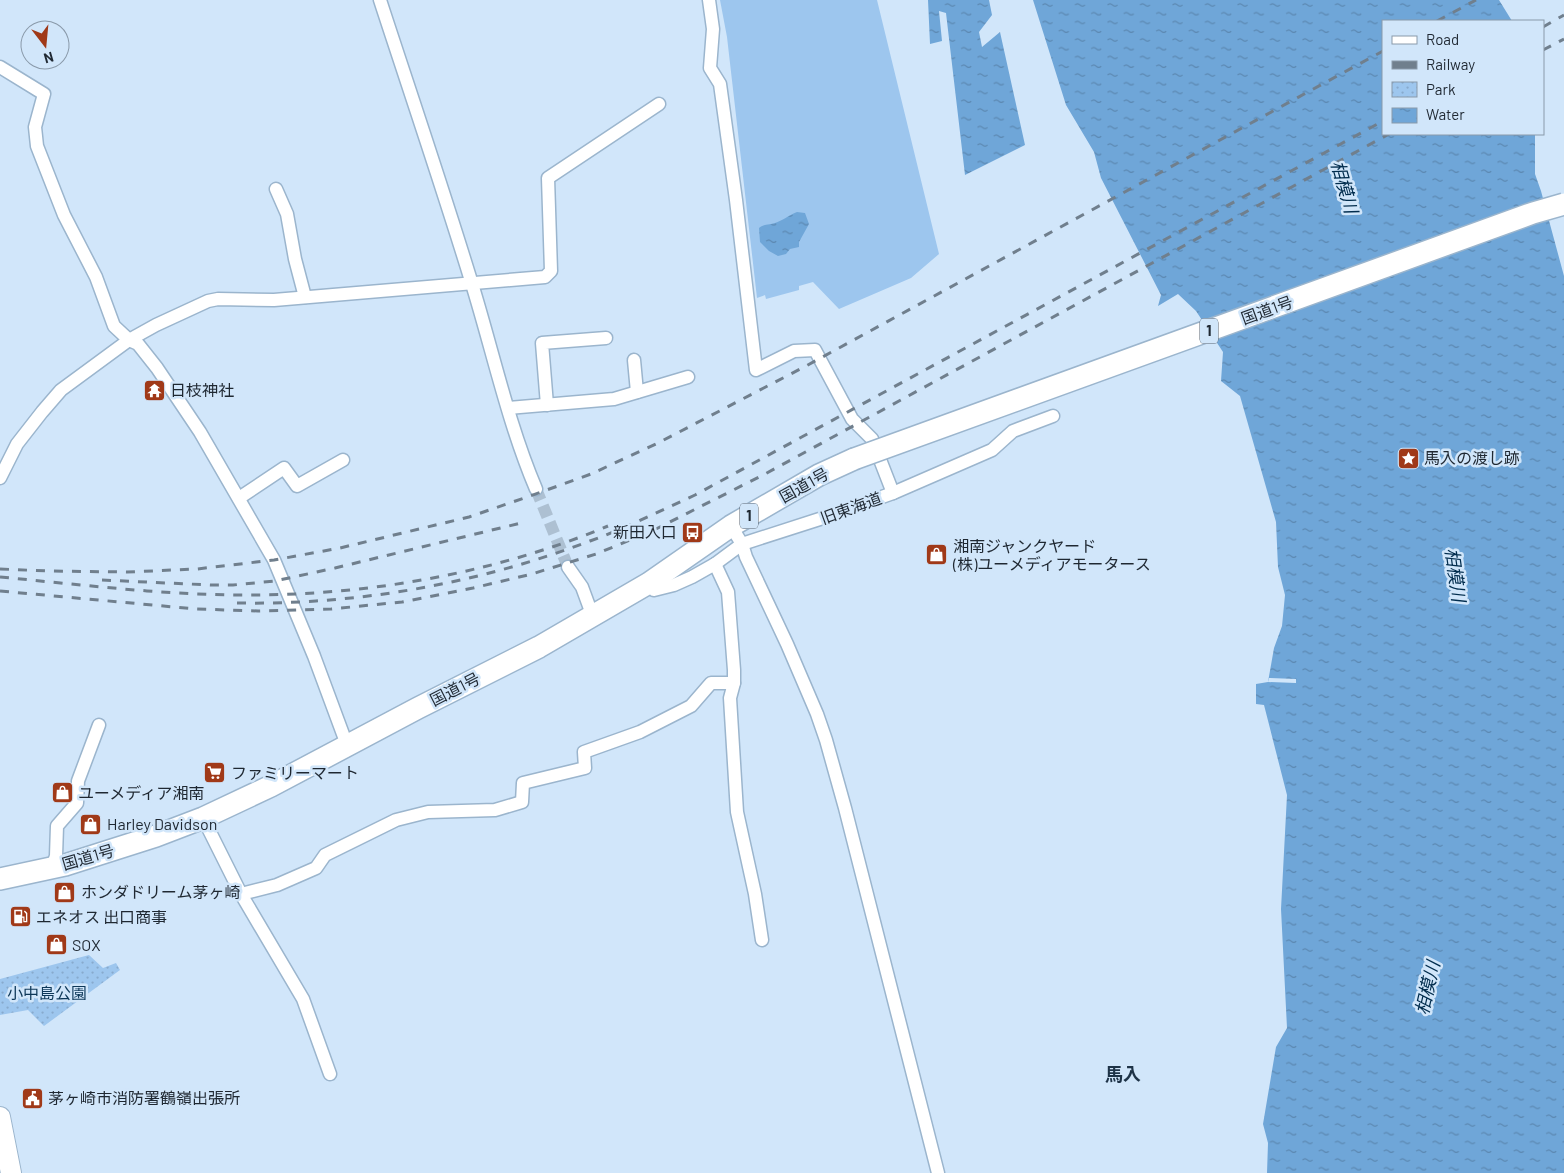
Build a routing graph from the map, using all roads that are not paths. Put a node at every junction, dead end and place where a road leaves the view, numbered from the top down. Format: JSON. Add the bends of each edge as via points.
{"nodes":[{"id":1,"x":380,"y":0,"type":"edge"},
{"id":2,"x":709,"y":0,"type":"edge"},
{"id":3,"x":0,"y":67,"type":"edge"},
{"id":4,"x":659,"y":104,"type":"dead end"},
{"id":5,"x":276,"y":189,"type":"dead end"},
{"id":6,"x":1564,"y":204,"type":"edge"},
{"id":7,"x":472,"y":284,"type":"junction"},
{"id":8,"x":305,"y":297,"type":"junction"},
{"id":9,"x":606,"y":338,"type":"dead end"},
{"id":10,"x":129,"y":340,"type":"junction"},
{"id":11,"x":634,"y":360,"type":"dead end"},
{"id":12,"x":688,"y":377,"type":"dead end"},
{"id":13,"x":636,"y":392,"type":"junction"},
{"id":14,"x":547,"y":405,"type":"junction"},
{"id":15,"x":508,"y":408,"type":"junction"},
{"id":16,"x":1053,"y":416,"type":"dead end"},
{"id":17,"x":343,"y":460,"type":"dead end"},
{"id":18,"x":0,"y":478,"type":"edge"},
{"id":19,"x":536,"y":489,"type":"tunnel mouth"},
{"id":20,"x":893,"y":493,"type":"junction"},
{"id":21,"x":239,"y":498,"type":"junction"},
{"id":22,"x":737,"y":535,"type":"junction"},
{"id":23,"x":715,"y":564,"type":"junction"},
{"id":24,"x":568,"y":567,"type":"tunnel mouth"},
{"id":25,"x":650,"y":583,"type":"junction"},
{"id":26,"x":594,"y":617,"type":"junction"},
{"id":27,"x":734,"y":684,"type":"junction"},
{"id":28,"x":99,"y":725,"type":"dead end"},
{"id":29,"x":347,"y":744,"type":"junction"},
{"id":30,"x":203,"y":818,"type":"junction"},
{"id":31,"x":52,"y":868,"type":"junction"},
{"id":32,"x":0,"y":879,"type":"edge"},
{"id":33,"x":241,"y":894,"type":"junction"},
{"id":34,"x":762,"y":940,"type":"dead end"},
{"id":35,"x":330,"y":1074,"type":"dead end"},
{"id":36,"x":0,"y":1117,"type":"edge"},
{"id":37,"x":11,"y":1173,"type":"edge"},
{"id":38,"x":938,"y":1173,"type":"edge"}],
"edges":[{"from":1,"to":7,"type":"street"},
{"from":2,"to":20,"type":"street","via":[[713,29],[710,68],[720,84],[756,370],[794,351],[815,350],[852,419],[872,439]]},
{"from":3,"to":10,"type":"street","via":[[44,94],[35,127],[37,146],[64,215],[96,277],[114,326]]},
{"from":4,"to":7,"type":"street","via":[[548,178],[551,271],[545,277]]},
{"from":5,"to":8,"type":"street","via":[[287,214]]},
{"from":6,"to":22,"type":"highway","name":"国道1号","number":"1","bridge":true,"via":[[854,459],[819,475]]},
{"from":7,"to":8,"type":"street"},
{"from":7,"to":15,"type":"street"},
{"from":8,"to":10,"type":"street","via":[[208,301]]},
{"from":9,"to":14,"type":"street","via":[[542,343]]},
{"from":10,"to":18,"type":"street","via":[[62,390],[17,444]]},
{"from":10,"to":21,"type":"street","via":[[138,344],[157,368]]},
{"from":11,"to":13,"type":"street"},
{"from":12,"to":13,"type":"street"},
{"from":13,"to":14,"type":"street","via":[[614,399]]},
{"from":14,"to":15,"type":"street"},
{"from":15,"to":19,"type":"street"},
{"from":16,"to":20,"type":"street","name":"旧東海道","via":[[1013,431],[992,450]]},
{"from":17,"to":21,"type":"street","via":[[297,486],[284,468]]},
{"from":20,"to":22,"type":"street","name":"旧東海道","via":[[829,516]]},
{"from":21,"to":29,"type":"street","via":[[274,560]]},
{"from":22,"to":23,"type":"street","name":"旧東海道"},
{"from":22,"to":25,"type":"highway","name":"国道1号","number":"1"},
{"from":22,"to":38,"type":"street","via":[[826,740]]},
{"from":23,"to":25,"type":"street","name":"旧東海道","via":[[674,585],[654,590]]},
{"from":23,"to":27,"type":"street","via":[[728,592]]},
{"from":24,"to":26,"type":"street","via":[[582,587]]},
{"from":25,"to":26,"type":"highway","name":"国道1号","number":"1"},
{"from":26,"to":29,"type":"highway","name":"国道1号","number":"1"},
{"from":27,"to":33,"type":"street","via":[[711,683],[692,706],[640,732],[584,752],[585,768],[523,783],[522,802],[494,810],[428,812],[396,820],[325,856],[316,868],[277,885]]},
{"from":27,"to":34,"type":"street","via":[[730,698],[737,812]]},
{"from":28,"to":31,"type":"street","via":[[78,780],[77,803],[58,826]]},
{"from":29,"to":30,"type":"highway","name":"国道1号","number":"1"},
{"from":30,"to":31,"type":"highway","name":"国道1号","number":"1"},
{"from":30,"to":33,"type":"street"},
{"from":31,"to":32,"type":"highway","name":"国道1号","number":"1"},
{"from":33,"to":35,"type":"street","via":[[302,999]]},
{"from":36,"to":37,"type":"main road"}]}
